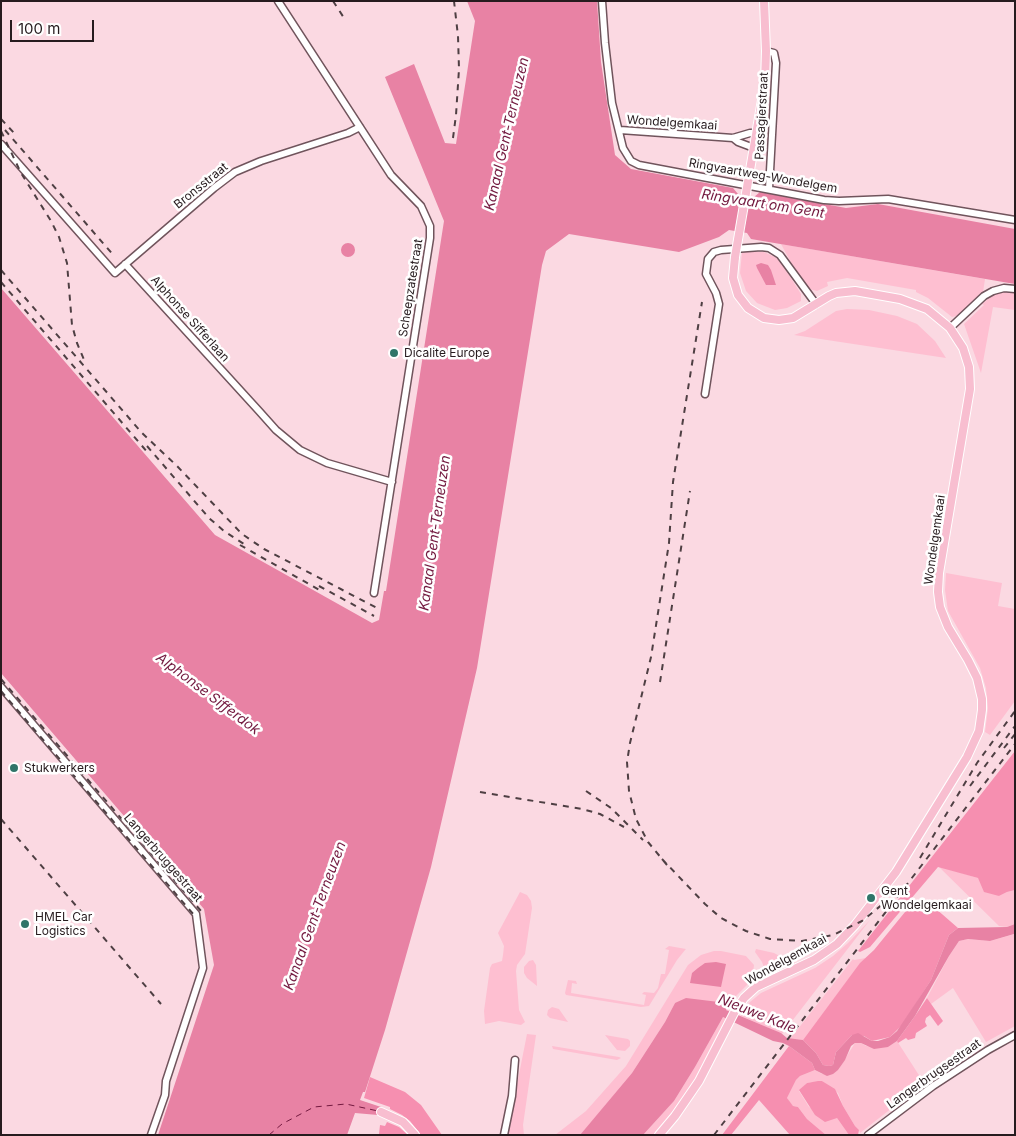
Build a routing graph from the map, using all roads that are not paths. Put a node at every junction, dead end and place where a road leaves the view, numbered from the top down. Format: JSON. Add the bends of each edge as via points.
{"nodes":[{"id":1,"x":278,"y":1,"type":"edge"},
{"id":2,"x":602,"y":1,"type":"edge"},
{"id":3,"x":764,"y":1,"type":"edge"},
{"id":4,"x":766,"y":51,"type":"junction"},
{"id":5,"x":360,"y":127,"type":"junction"},
{"id":6,"x":620,"y":130,"type":"junction"},
{"id":7,"x":757,"y":133,"type":"junction"},
{"id":8,"x":733,"y":138,"type":"junction"},
{"id":9,"x":1,"y":144,"type":"edge"},
{"id":10,"x":754,"y":148,"type":"junction"},
{"id":11,"x":769,"y":189,"type":"junction"},
{"id":12,"x":1015,"y":220,"type":"edge"},
{"id":13,"x":125,"y":264,"type":"junction"},
{"id":14,"x":1015,"y":289,"type":"edge"},
{"id":15,"x":816,"y":304,"type":"junction"},
{"id":16,"x":950,"y":328,"type":"junction"},
{"id":17,"x":705,"y":394,"type":"dead end"},
{"id":18,"x":392,"y":482,"type":"junction"},
{"id":19,"x":374,"y":593,"type":"dead end"},
{"id":20,"x":1,"y":688,"type":"edge"},
{"id":21,"x":1015,"y":1035,"type":"edge"},
{"id":22,"x":515,"y":1060,"type":"dead end"},
{"id":23,"x":381,"y":1112,"type":"dead end"},
{"id":24,"x":151,"y":1135,"type":"edge"},
{"id":25,"x":415,"y":1135,"type":"edge"},
{"id":26,"x":504,"y":1135,"type":"edge"},
{"id":27,"x":659,"y":1135,"type":"edge"},
{"id":28,"x":868,"y":1135,"type":"edge"}],
"edges":[{"from":1,"to":5,"type":"street","name":"Scheepzatestraat"},
{"from":2,"to":6,"type":"street","name":"Wondelgemkaai","via":[[610,92]]},
{"from":3,"to":4,"type":"main road"},
{"from":4,"to":7,"type":"main road"},
{"from":4,"to":11,"type":"street","name":"Passagierstraat","via":[[774,54],[776,63]]},
{"from":5,"to":13,"type":"street","name":"Bronsstraat","via":[[234,172]]},
{"from":5,"to":18,"type":"street","name":"Scheepzatestraat","via":[[397,182],[421,206],[430,226]]},
{"from":6,"to":8,"type":"street","name":"Wondelgemkaai"},
{"from":6,"to":11,"type":"street","name":"Ringvaartweg-Wondelgem","via":[[622,148],[631,161],[639,165]]},
{"from":7,"to":8,"type":"street","name":"Wondelgemkaai"},
{"from":7,"to":10,"type":"main road","name":"Wondelgemkaai"},
{"from":8,"to":10,"type":"street","name":"Wondelgemkaai"},
{"from":9,"to":13,"type":"street","via":[[115,273]]},
{"from":10,"to":15,"type":"main road","name":"Wondelgemkaai","bridge":true,"via":[[735,257],[733,275],[736,290],[743,304],[758,315],[772,319],[798,315]]},
{"from":11,"to":12,"type":"street","name":"Ringvaartweg-Wondelgem","via":[[824,200],[905,201]]},
{"from":13,"to":18,"type":"street","name":"Alphonse Sifferlaan","via":[[259,412],[300,450],[327,463]]},
{"from":14,"to":16,"type":"street","via":[[1004,288],[984,296]]},
{"from":15,"to":16,"type":"main road","name":"Wondelgemkaai","via":[[845,291],[900,299],[927,309]]},
{"from":15,"to":17,"type":"street","via":[[775,251],[761,246],[714,252],[708,259],[706,274],[719,304]]},
{"from":16,"to":27,"type":"main road","name":"Wondelgemkaai","via":[[966,357],[970,389],[938,592],[946,621],[978,684],[982,710],[979,731],[907,857],[852,929],[814,960],[756,987],[744,998],[699,1081]]},
{"from":18,"to":19,"type":"street","name":"Scheepzatestraat"},
{"from":20,"to":24,"type":"street","name":"Langerbruggestraat","via":[[196,914],[203,968]]},
{"from":21,"to":28,"type":"street","name":"Langerbrugsestraat","via":[[933,1086]]},
{"from":22,"to":26,"type":"street"},
{"from":23,"to":25,"type":"main road","via":[[403,1122]]}]}
